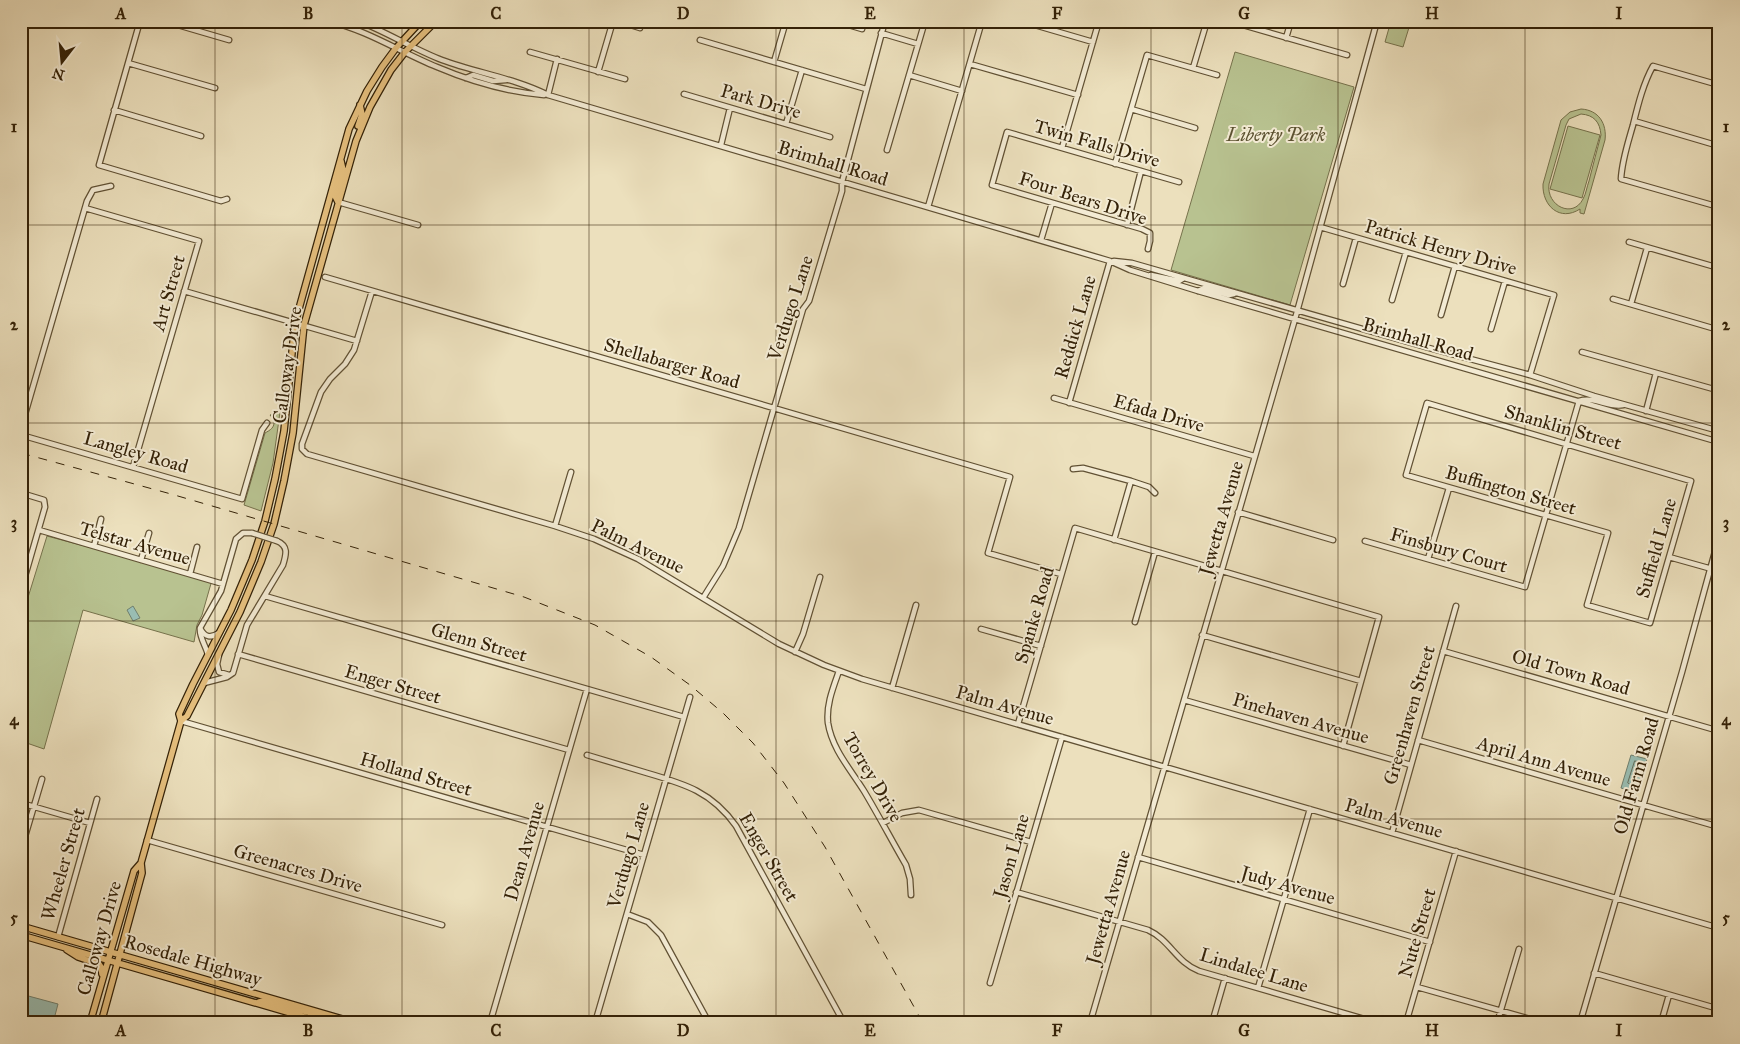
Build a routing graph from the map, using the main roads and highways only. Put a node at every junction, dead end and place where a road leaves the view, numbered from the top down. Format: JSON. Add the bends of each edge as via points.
{"nodes":[{"id":1,"x":422,"y":21,"type":"edge"},
{"id":2,"x":436,"y":21,"type":"edge"},
{"id":3,"x":360,"y":105,"type":"junction"},
{"id":4,"x":354,"y":147,"type":"junction"},
{"id":5,"x":340,"y":158,"type":"junction"},
{"id":6,"x":338,"y":202,"type":"junction"},
{"id":7,"x":181,"y":721,"type":"junction"},
{"id":8,"x":141,"y":863,"type":"junction"},
{"id":9,"x":21,"y":926,"type":"edge"},
{"id":10,"x":21,"y":934,"type":"edge"},
{"id":11,"x":56,"y":945,"type":"junction"},
{"id":12,"x":110,"y":952,"type":"junction"},
{"id":13,"x":120,"y":955,"type":"junction"},
{"id":14,"x":108,"y":960,"type":"junction"},
{"id":15,"x":117,"y":963,"type":"junction"},
{"id":16,"x":102,"y":978,"type":"junction"},
{"id":17,"x":217,"y":991,"type":"junction"},
{"id":18,"x":258,"y":994,"type":"junction"},
{"id":19,"x":257,"y":1003,"type":"junction"},
{"id":20,"x":339,"y":1018,"type":"junction"},
{"id":21,"x":90,"y":1023,"type":"edge"},
{"id":22,"x":101,"y":1023,"type":"edge"},
{"id":23,"x":325,"y":1023,"type":"edge"},
{"id":24,"x":356,"y":1023,"type":"edge"}],
"edges":[{"from":1,"to":3,"type":"main road","name":"Calloway Drive","via":[[396,48],[374,78]]},
{"from":2,"to":4,"type":"main road","name":"Calloway Drive","via":[[405,52],[384,82],[370,106]]},
{"from":3,"to":4,"type":"main road","via":[[362,114],[352,141]]},
{"from":3,"to":5,"type":"main road","name":"Calloway Drive"},
{"from":4,"to":6,"type":"main road","name":"Calloway Drive"},
{"from":5,"to":6,"type":"main road","via":[[343,170],[335,196]]},
{"from":5,"to":7,"type":"main road","name":"Calloway Drive","via":[[295,323],[284,431],[274,486],[252,560],[179,714]]},
{"from":6,"to":7,"type":"main road","name":"Calloway Drive","via":[[304,325],[293,433],[269,538],[251,587],[220,653],[187,716]]},
{"from":7,"to":8,"type":"main road","name":"Calloway Drive"},
{"from":8,"to":12,"type":"main road","name":"Calloway Drive","via":[[134,871]]},
{"from":8,"to":13,"type":"main road","name":"Calloway Drive","via":[[142,873]]},
{"from":9,"to":12,"type":"main road","name":"Rosedale Highway"},
{"from":10,"to":11,"type":"main road","name":"Rosedale Highway"},
{"from":11,"to":14,"type":"main road","name":"Rosedale Highway"},
{"from":11,"to":16,"type":"main road","via":[[99,964]]},
{"from":12,"to":13,"type":"main road","name":"Rosedale Highway"},
{"from":12,"to":14,"type":"main road","name":"Calloway Drive"},
{"from":13,"to":15,"type":"main road","name":"Calloway Drive"},
{"from":13,"to":18,"type":"main road","name":"Rosedale Highway"},
{"from":14,"to":15,"type":"main road","name":"Rosedale Highway"},
{"from":14,"to":16,"type":"main road","name":"Calloway Drive"},
{"from":15,"to":17,"type":"main road","name":"Rosedale Highway"},
{"from":15,"to":22,"type":"main road","name":"Calloway Drive"},
{"from":16,"to":21,"type":"main road","name":"Calloway Drive"},
{"from":17,"to":18,"type":"main road","via":[[253,998]]},
{"from":17,"to":19,"type":"main road","name":"Rosedale Highway"},
{"from":18,"to":20,"type":"main road","name":"Rosedale Highway"},
{"from":19,"to":20,"type":"main road","via":[[264,1001]]},
{"from":19,"to":23,"type":"main road","name":"Rosedale Highway"},
{"from":20,"to":24,"type":"main road","name":"Rosedale Highway"}]}
